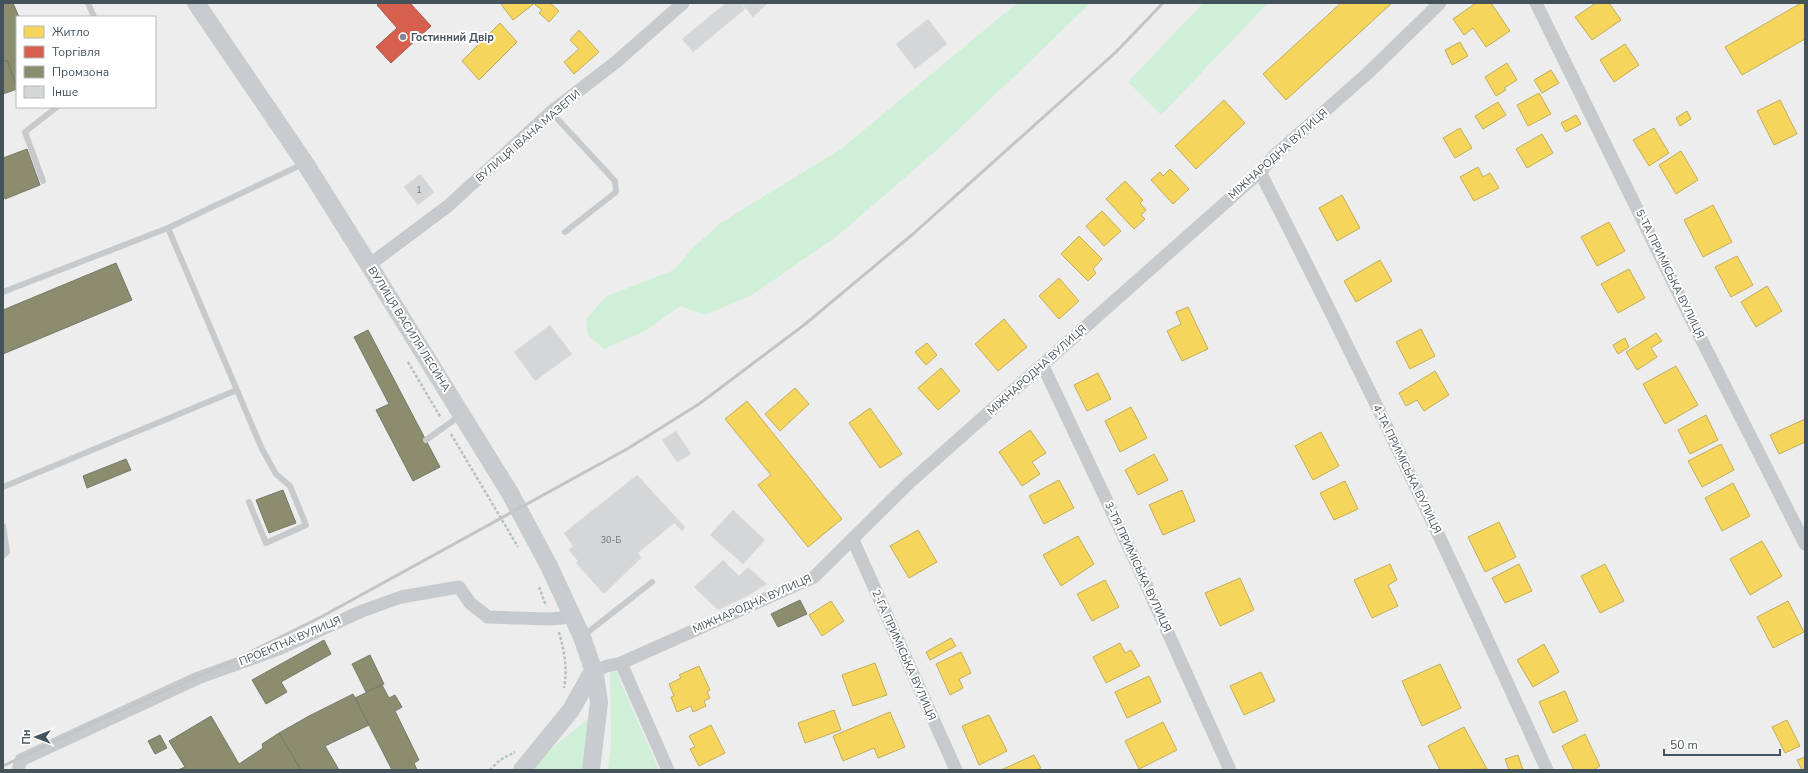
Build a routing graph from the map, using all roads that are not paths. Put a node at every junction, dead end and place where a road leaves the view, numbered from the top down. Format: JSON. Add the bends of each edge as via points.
{"nodes":[{"id":1,"x":88,"y":3,"type":"edge"},
{"id":2,"x":196,"y":3,"type":"edge"},
{"id":3,"x":683,"y":3,"type":"edge"},
{"id":4,"x":1440,"y":3,"type":"edge"},
{"id":5,"x":1536,"y":3,"type":"edge"},
{"id":6,"x":94,"y":16,"type":"edge"},
{"id":7,"x":56,"y":108,"type":"edge"},
{"id":8,"x":551,"y":112,"type":"junction"},
{"id":9,"x":305,"y":163,"type":"junction"},
{"id":10,"x":1260,"y":172,"type":"junction"},
{"id":11,"x":43,"y":181,"type":"dead end"},
{"id":12,"x":168,"y":228,"type":"junction"},
{"id":13,"x":565,"y":232,"type":"dead end"},
{"id":14,"x":370,"y":265,"type":"junction"},
{"id":15,"x":3,"y":292,"type":"edge"},
{"id":16,"x":1043,"y":366,"type":"junction"},
{"id":17,"x":237,"y":390,"type":"junction"},
{"id":18,"x":462,"y":415,"type":"junction"},
{"id":19,"x":426,"y":440,"type":"dead end"},
{"id":20,"x":3,"y":487,"type":"edge"},
{"id":21,"x":249,"y":502,"type":"dead end"},
{"id":22,"x":3,"y":526,"type":"edge"},
{"id":23,"x":853,"y":540,"type":"junction"},
{"id":24,"x":1805,"y":544,"type":"edge"},
{"id":25,"x":3,"y":556,"type":"edge"},
{"id":26,"x":652,"y":582,"type":"dead end"},
{"id":27,"x":572,"y":617,"type":"junction"},
{"id":28,"x":582,"y":637,"type":"junction"},
{"id":29,"x":621,"y":663,"type":"junction"},
{"id":30,"x":593,"y":671,"type":"junction"},
{"id":31,"x":18,"y":770,"type":"edge"},
{"id":32,"x":522,"y":770,"type":"edge"},
{"id":33,"x":591,"y":770,"type":"edge"},
{"id":34,"x":668,"y":770,"type":"edge"},
{"id":35,"x":956,"y":770,"type":"edge"},
{"id":36,"x":1230,"y":770,"type":"edge"},
{"id":37,"x":1546,"y":770,"type":"edge"}],
"edges":[{"from":1,"to":6,"type":"lane"},
{"from":2,"to":9,"type":"street","name":"ВУЛИЦЯ ВАСИЛЯ ЛЕСИНА"},
{"from":3,"to":8,"type":"street","name":"ВУЛИЦЯ ІВАНА МАЗЕПИ","via":[[616,62]]},
{"from":4,"to":10,"type":"street","name":"МІЖНАРОДНА ВУЛИЦЯ","via":[[1368,73],[1274,156]]},
{"from":5,"to":24,"type":"street","name":"5-ТА ПРИМІСЬКА ВУЛИЦЯ"},
{"from":7,"to":11,"type":"lane","via":[[25,132]]},
{"from":8,"to":13,"type":"lane","via":[[617,186],[616,192]]},
{"from":8,"to":14,"type":"street","name":"ВУЛИЦЯ ІВАНА МАЗЕПИ","via":[[448,206]]},
{"from":9,"to":12,"type":"lane"},
{"from":9,"to":14,"type":"street","name":"ВУЛИЦЯ ВАСИЛЯ ЛЕСИНА"},
{"from":10,"to":16,"type":"street","name":"МІЖНАРОДНА ВУЛИЦЯ"},
{"from":10,"to":37,"type":"street","name":"4-ТА ПРИМІСЬКА ВУЛИЦЯ","via":[[1318,284],[1441,540]]},
{"from":12,"to":15,"type":"lane"},
{"from":12,"to":17,"type":"lane"},
{"from":14,"to":18,"type":"street","name":"ВУЛИЦЯ ВАСИЛЯ ЛЕСИНА"},
{"from":16,"to":23,"type":"street","name":"МІЖНАРОДНА ВУЛИЦЯ","via":[[909,483]]},
{"from":16,"to":36,"type":"street","name":"3-ТЯ ПРИМІСЬКА ВУЛИЦЯ"},
{"from":17,"to":20,"type":"lane"},
{"from":17,"to":21,"type":"lane","via":[[262,449],[276,474],[290,486],[306,525],[266,543]]},
{"from":18,"to":19,"type":"lane"},
{"from":18,"to":27,"type":"street","name":"ВУЛИЦЯ ВАСИЛЯ ЛЕСИНА","via":[[510,492],[549,566]]},
{"from":22,"to":25,"type":"lane","via":[[7,552]]},
{"from":23,"to":29,"type":"street","name":"МІЖНАРОДНА ВУЛИЦЯ","via":[[814,577]]},
{"from":23,"to":35,"type":"street","name":"2-ГА ПРИМІСЬКА ВУЛИЦЯ"},
{"from":26,"to":28,"type":"lane"},
{"from":27,"to":28,"type":"street","name":"ВУЛИЦЯ ВАСИЛЯ ЛЕСИНА"},
{"from":27,"to":31,"type":"street","name":"ПРОЕКТНА ВУЛИЦЯ","via":[[488,617],[470,603],[459,587],[401,597],[362,610],[276,650],[198,678],[21,760]]},
{"from":28,"to":30,"type":"street","name":"ВУЛИЦЯ ВАСИЛЯ ЛЕСИНА"},
{"from":29,"to":30,"type":"street","name":"МІЖНАРОДНА ВУЛИЦЯ"},
{"from":29,"to":34,"type":"street"},
{"from":30,"to":32,"type":"street","via":[[571,710]]},
{"from":30,"to":33,"type":"street","name":"ВУЛИЦЯ ВАСИЛЯ ЛЕСИНА","via":[[599,702]]}]}
